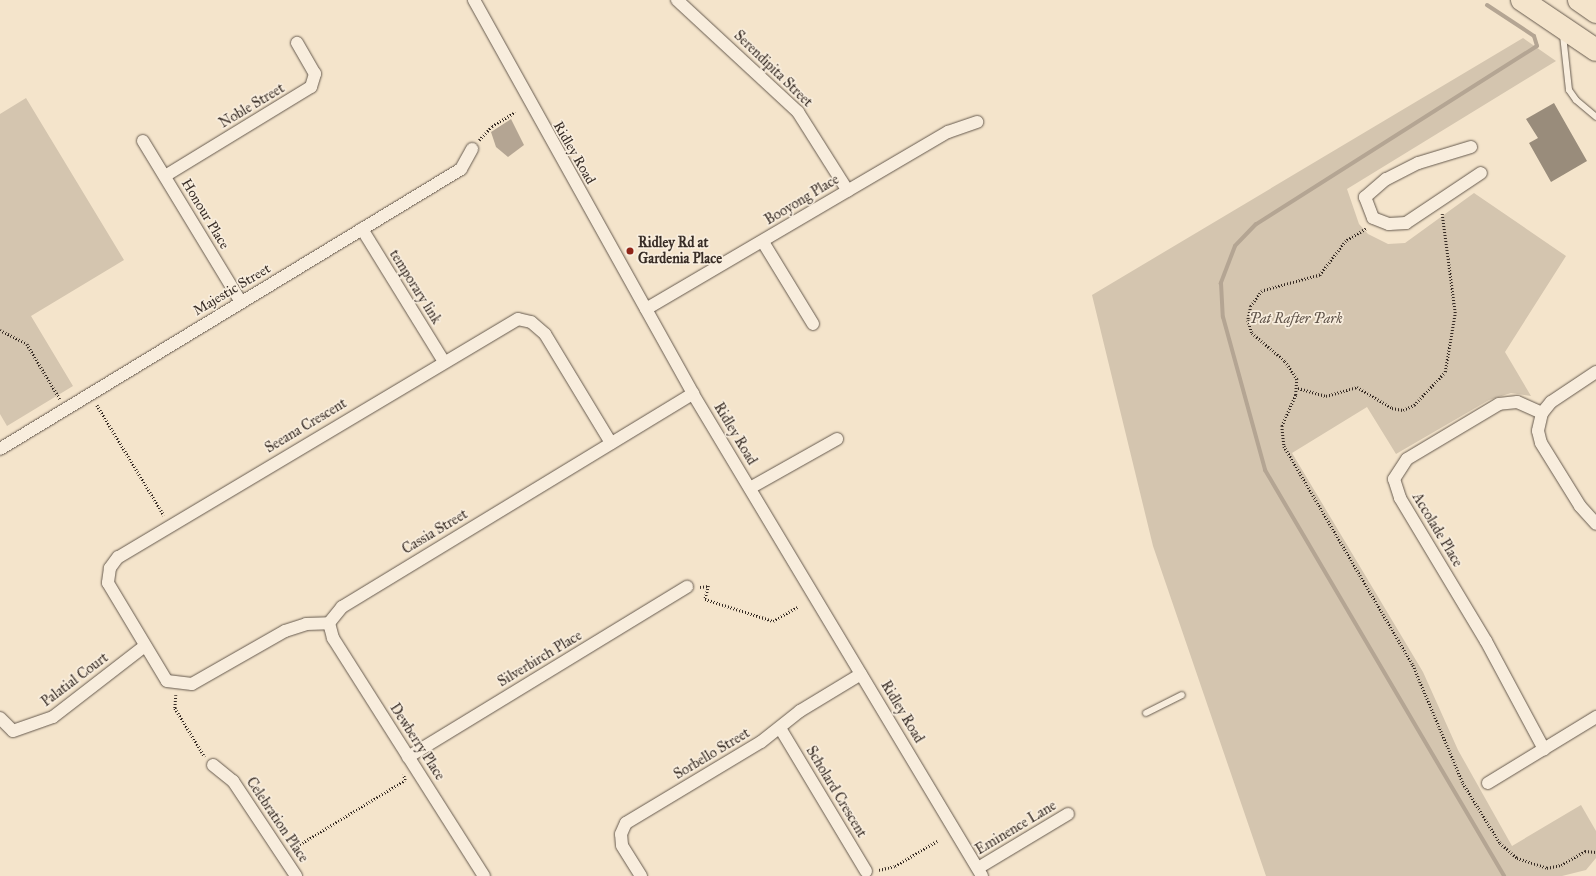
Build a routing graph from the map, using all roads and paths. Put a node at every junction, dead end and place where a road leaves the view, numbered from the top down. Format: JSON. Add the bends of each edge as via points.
{"nodes":[{"id":1,"x":474,"y":0,"type":"edge"},
{"id":2,"x":677,"y":0,"type":"edge"},
{"id":3,"x":1522,"y":0,"type":"edge"},
{"id":4,"x":1579,"y":0,"type":"edge"},
{"id":5,"x":1596,"y":12,"type":"edge"},
{"id":6,"x":1562,"y":26,"type":"junction"},
{"id":7,"x":297,"y":43,"type":"dead end"},
{"id":8,"x":1596,"y":50,"type":"edge"},
{"id":9,"x":515,"y":112,"type":"dead end"},
{"id":10,"x":1596,"y":117,"type":"edge"},
{"id":11,"x":977,"y":122,"type":"dead end"},
{"id":12,"x":143,"y":141,"type":"dead end"},
{"id":13,"x":1471,"y":146,"type":"dead end"},
{"id":14,"x":472,"y":149,"type":"joint"},
{"id":15,"x":1481,"y":173,"type":"dead end"},
{"id":16,"x":165,"y":176,"type":"junction"},
{"id":17,"x":848,"y":190,"type":"junction"},
{"id":18,"x":1438,"y":204,"type":"junction"},
{"id":19,"x":1380,"y":222,"type":"junction"},
{"id":20,"x":362,"y":230,"type":"junction"},
{"id":21,"x":763,"y":242,"type":"junction"},
{"id":22,"x":241,"y":302,"type":"junction"},
{"id":23,"x":646,"y":309,"type":"junction"},
{"id":24,"x":813,"y":324,"type":"dead end"},
{"id":25,"x":0,"y":330,"type":"edge"},
{"id":26,"x":443,"y":360,"type":"junction"},
{"id":27,"x":1596,"y":372,"type":"edge"},
{"id":28,"x":1298,"y":388,"type":"junction"},
{"id":29,"x":90,"y":394,"type":"junction"},
{"id":30,"x":693,"y":394,"type":"junction"},
{"id":31,"x":65,"y":408,"type":"junction"},
{"id":32,"x":1542,"y":413,"type":"junction"},
{"id":33,"x":837,"y":439,"type":"dead end"},
{"id":34,"x":611,"y":443,"type":"junction"},
{"id":35,"x":0,"y":449,"type":"edge"},
{"id":36,"x":750,"y":488,"type":"junction"},
{"id":37,"x":1596,"y":524,"type":"edge"},
{"id":38,"x":170,"y":526,"type":"junction"},
{"id":39,"x":687,"y":587,"type":"joint"},
{"id":40,"x":797,"y":607,"type":"dead end"},
{"id":41,"x":329,"y":623,"type":"junction"},
{"id":42,"x":145,"y":646,"type":"junction"},
{"id":43,"x":861,"y":674,"type":"junction"},
{"id":44,"x":178,"y":685,"type":"junction"},
{"id":45,"x":1182,"y":695,"type":"dead end"},
{"id":46,"x":1146,"y":713,"type":"dead end"},
{"id":47,"x":1596,"y":717,"type":"edge"},
{"id":48,"x":0,"y":718,"type":"edge"},
{"id":49,"x":780,"y":728,"type":"junction"},
{"id":50,"x":1544,"y":749,"type":"junction"},
{"id":51,"x":408,"y":757,"type":"junction"},
{"id":52,"x":213,"y":765,"type":"joint"},
{"id":53,"x":406,"y":771,"type":"dead end"},
{"id":54,"x":1488,"y":783,"type":"dead end"},
{"id":55,"x":1068,"y":814,"type":"dead end"},
{"id":56,"x":937,"y":841,"type":"dead end"},
{"id":57,"x":1596,"y":852,"type":"edge"},
{"id":58,"x":283,"y":854,"type":"junction"},
{"id":59,"x":866,"y":871,"type":"joint"},
{"id":60,"x":980,"y":872,"type":"edge"},
{"id":61,"x":296,"y":876,"type":"edge"},
{"id":62,"x":484,"y":876,"type":"edge"},
{"id":63,"x":641,"y":876,"type":"edge"}],
"edges":[{"from":1,"to":23,"type":"street","name":"Ridley Road"},
{"from":2,"to":17,"type":"street","name":"Serendipita Street","via":[[798,112]]},
{"from":3,"to":6,"type":"highway"},
{"from":4,"to":5,"type":"highway"},
{"from":6,"to":8,"type":"highway"},
{"from":6,"to":10,"type":"lane","via":[[1569,90],[1576,100]]},
{"from":7,"to":16,"type":"street","name":"Noble Street","via":[[315,74],[311,87]]},
{"from":9,"to":14,"type":"path","via":[[492,126]]},
{"from":11,"to":17,"type":"street","name":"Booyong Place","via":[[948,132]]},
{"from":12,"to":16,"type":"street","name":"Honour Place"},
{"from":13,"to":19,"type":"street","via":[[1418,163],[1386,179],[1364,197],[1373,218]]},
{"from":14,"to":20,"type":"street","name":"Majestic Street","via":[[461,170]]},
{"from":15,"to":18,"type":"street"},
{"from":16,"to":22,"type":"street","name":"Honour Place"},
{"from":17,"to":21,"type":"street","name":"Booyong Place"},
{"from":18,"to":19,"type":"street","via":[[1406,223]]},
{"from":18,"to":28,"type":"path","via":[[1445,223],[1455,313],[1445,372],[1414,405],[1403,410],[1392,408],[1357,387],[1326,396]]},
{"from":19,"to":28,"type":"path","via":[[1346,241],[1320,275],[1301,283],[1268,289],[1254,300],[1248,320],[1252,333],[1290,367]]},
{"from":20,"to":22,"type":"street","name":"Majestic Street"},
{"from":20,"to":26,"type":"street","name":"temporary link"},
{"from":21,"to":23,"type":"street","name":"Booyong Place"},
{"from":21,"to":24,"type":"street"},
{"from":22,"to":29,"type":"street","name":"Majestic Street"},
{"from":23,"to":30,"type":"street","name":"Ridley Road"},
{"from":25,"to":31,"type":"path","via":[[27,344]]},
{"from":26,"to":34,"type":"street","name":"Seeana Crescent","via":[[518,318],[531,322],[545,334]]},
{"from":26,"to":38,"type":"street","name":"Seeana Crescent"},
{"from":27,"to":32,"type":"street","via":[[1551,402]]},
{"from":28,"to":57,"type":"path","via":[[1282,426],[1284,446],[1413,665],[1463,783],[1492,832],[1517,858],[1546,868],[1561,865],[1585,851]]},
{"from":29,"to":31,"type":"street","name":"Majestic Street"},
{"from":29,"to":38,"type":"path"},
{"from":30,"to":34,"type":"street","name":"Cassia Street"},
{"from":30,"to":36,"type":"street","name":"Ridley Road"},
{"from":31,"to":35,"type":"street","name":"Majestic Street"},
{"from":32,"to":37,"type":"street","via":[[1538,431],[1541,443],[1580,506]]},
{"from":32,"to":50,"type":"street","name":"Accolade Place","via":[[1517,402],[1499,404],[1407,459],[1394,479],[1400,498],[1486,641],[1503,678]]},
{"from":33,"to":36,"type":"street"},
{"from":34,"to":41,"type":"street","name":"Cassia Street","via":[[342,607]]},
{"from":36,"to":43,"type":"street","name":"Ridley Road"},
{"from":38,"to":42,"type":"street","name":"Seeana Crescent","via":[[118,557],[110,568],[108,583]]},
{"from":39,"to":40,"type":"path","via":[[709,586],[705,599],[773,621]]},
{"from":39,"to":51,"type":"street","name":"Silverbirch Place"},
{"from":41,"to":44,"type":"street","via":[[306,624],[285,631],[192,684]]},
{"from":41,"to":51,"type":"street","name":"Dewberry Place","via":[[333,638]]},
{"from":42,"to":44,"type":"street","name":"Seeana Crescent","via":[[167,681]]},
{"from":42,"to":48,"type":"street","name":"Palatial Court","via":[[53,717],[13,731]]},
{"from":43,"to":49,"type":"street","name":"Sorbello Street","via":[[815,701]]},
{"from":43,"to":60,"type":"street","name":"Ridley Road"},
{"from":44,"to":52,"type":"path","via":[[175,708],[201,752]]},
{"from":45,"to":46,"type":"lane"},
{"from":47,"to":50,"type":"street"},
{"from":49,"to":59,"type":"street","name":"Scholard Crescent"},
{"from":49,"to":63,"type":"street","name":"Sorbello Street","via":[[626,823],[621,834],[622,845]]},
{"from":50,"to":54,"type":"street"},
{"from":51,"to":62,"type":"street","name":"Dewberry Place"},
{"from":52,"to":58,"type":"street","name":"Celebration Place","via":[[233,781]]},
{"from":53,"to":58,"type":"path","via":[[402,773],[406,780]]},
{"from":55,"to":60,"type":"street","name":"Eminence Lane"},
{"from":56,"to":59,"type":"path","via":[[895,866]]},
{"from":58,"to":61,"type":"street","name":"Celebration Place"}]}
